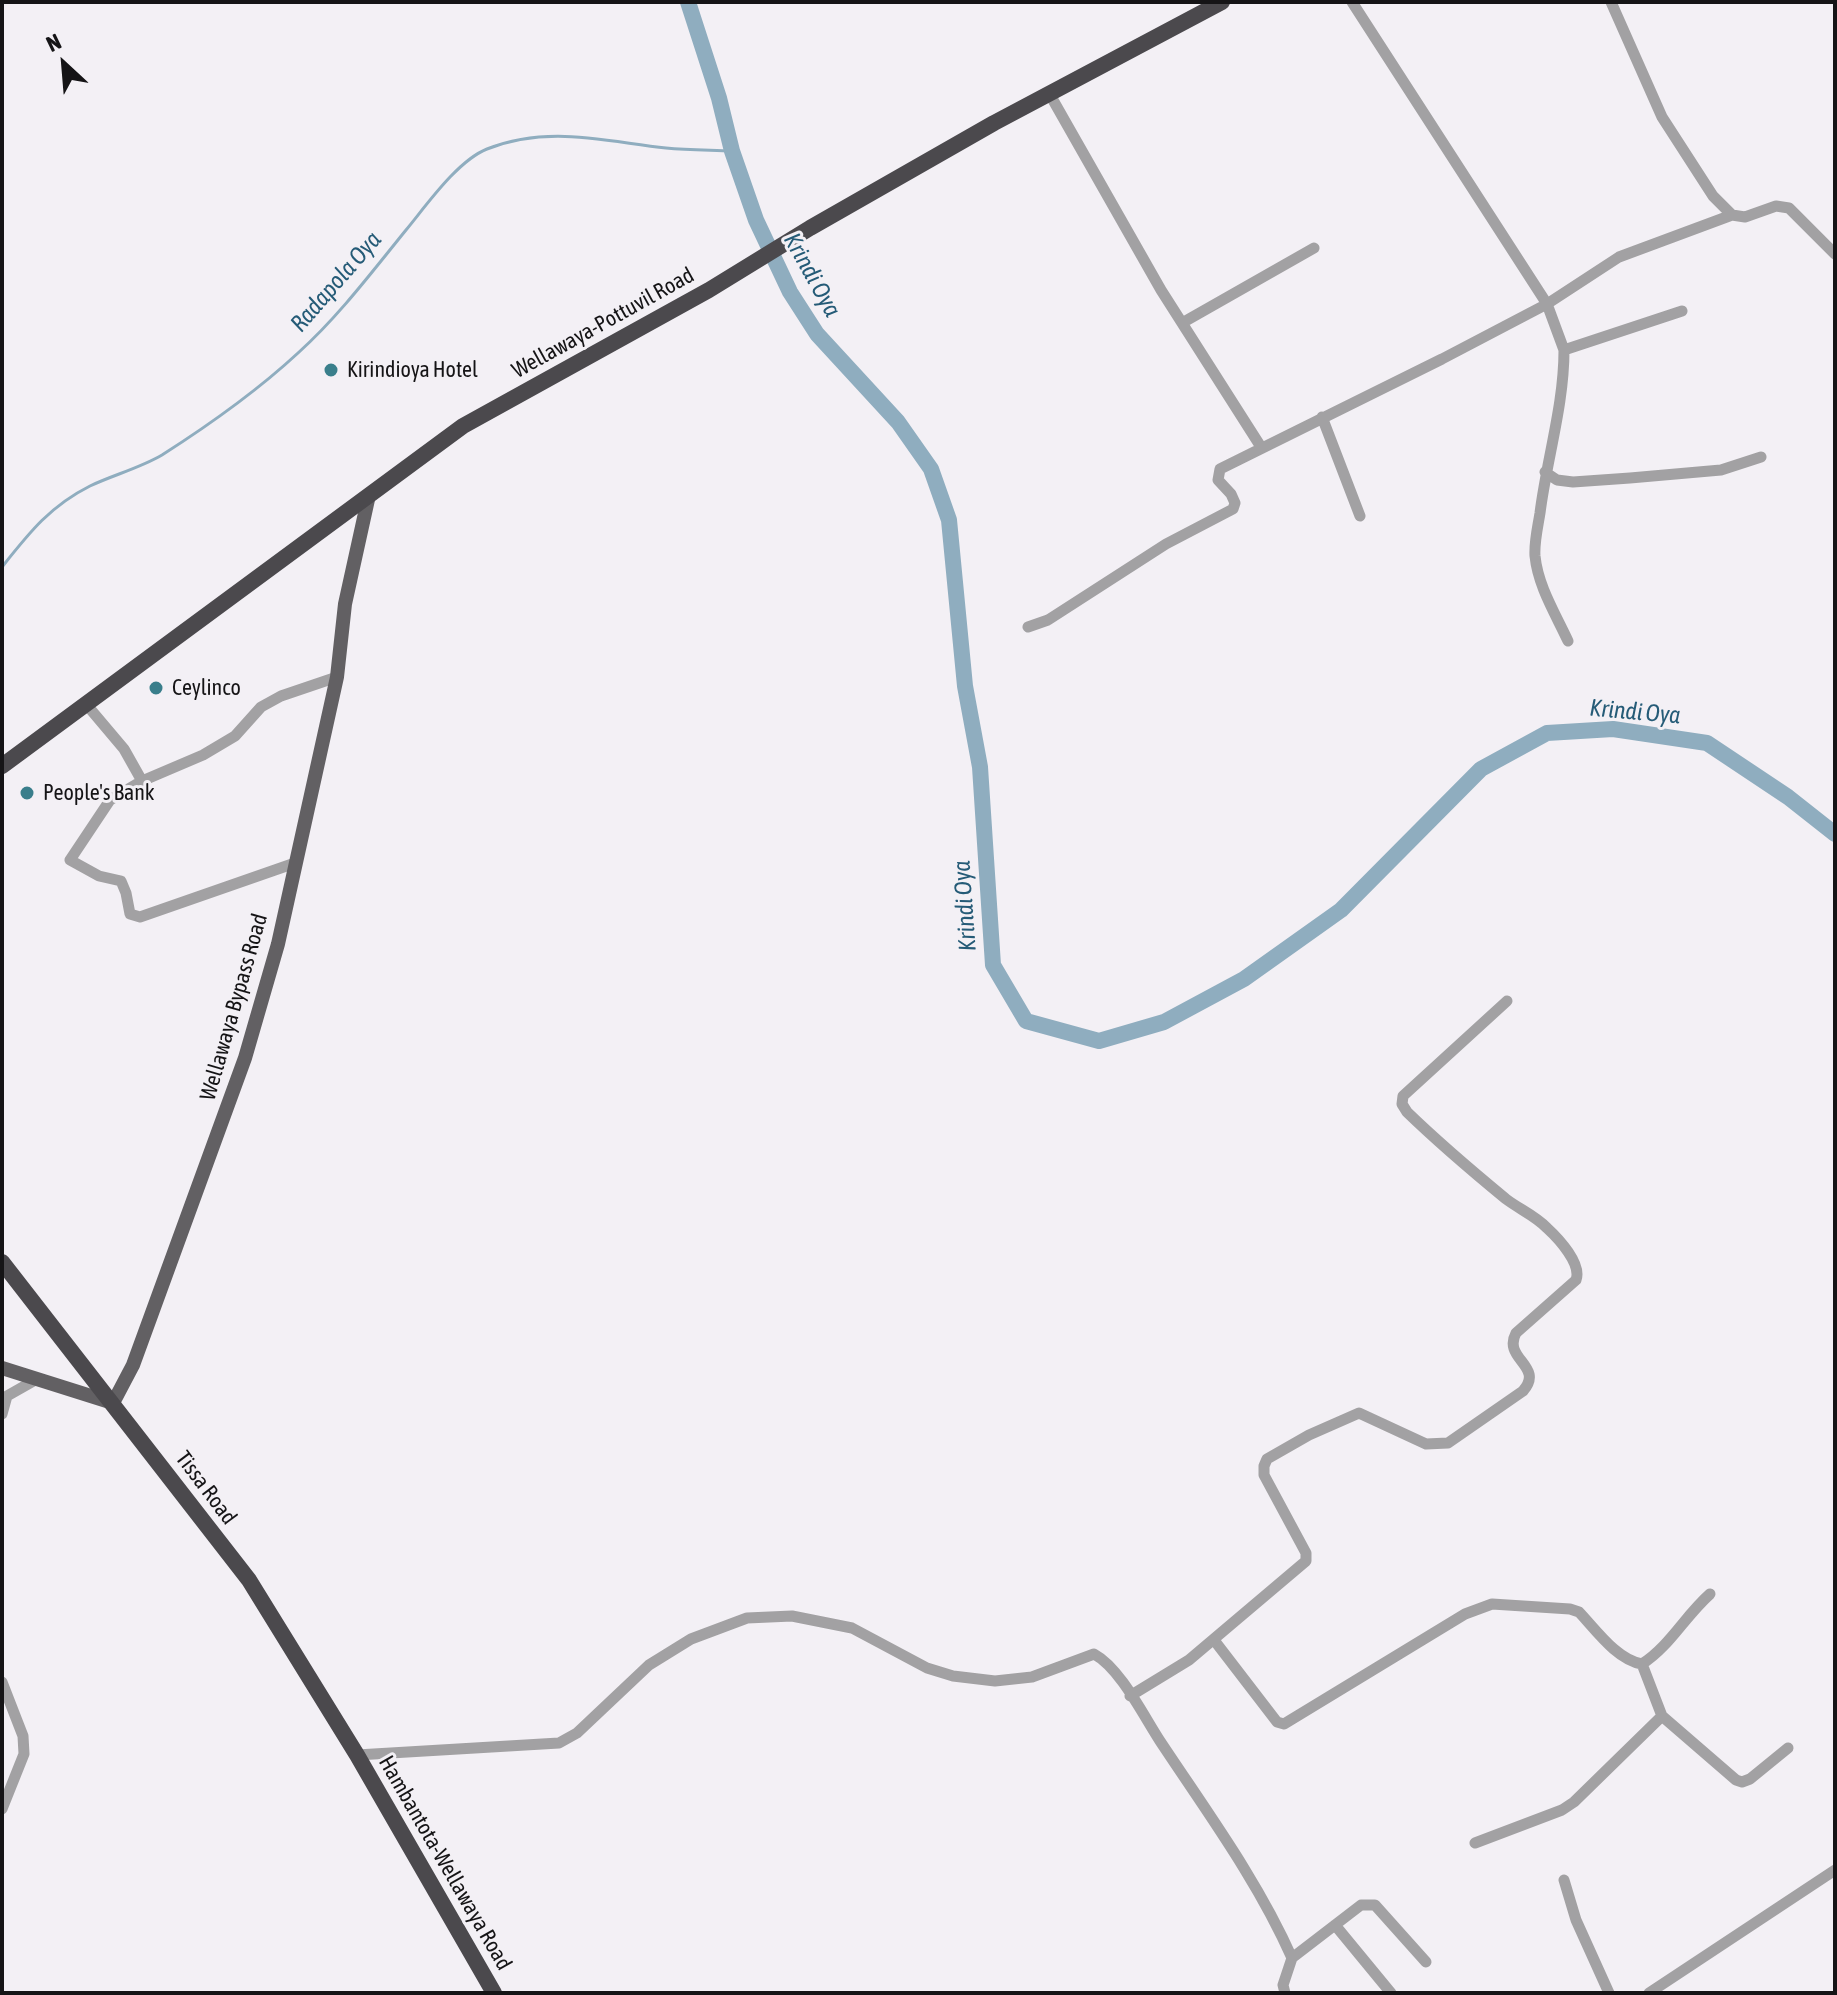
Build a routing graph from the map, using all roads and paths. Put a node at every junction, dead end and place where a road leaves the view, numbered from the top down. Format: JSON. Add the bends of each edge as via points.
{"nodes":[{"id":1,"x":1222,"y":2,"type":"edge"},
{"id":2,"x":1352,"y":2,"type":"edge"},
{"id":3,"x":1611,"y":2,"type":"edge"},
{"id":4,"x":1049,"y":93,"type":"junction"},
{"id":5,"x":1732,"y":215,"type":"junction"},
{"id":6,"x":1314,"y":248,"type":"dead end"},
{"id":7,"x":1835,"y":254,"type":"edge"},
{"id":8,"x":1547,"y":304,"type":"junction"},
{"id":9,"x":1682,"y":311,"type":"dead end"},
{"id":10,"x":1182,"y":323,"type":"junction"},
{"id":11,"x":1564,"y":350,"type":"junction"},
{"id":12,"x":1322,"y":417,"type":"junction"},
{"id":13,"x":1261,"y":447,"type":"junction"},
{"id":14,"x":1761,"y":457,"type":"dead end"},
{"id":15,"x":1545,"y":472,"type":"junction"},
{"id":16,"x":369,"y":495,"type":"junction"},
{"id":17,"x":1360,"y":516,"type":"dead end"},
{"id":18,"x":1028,"y":627,"type":"dead end"},
{"id":19,"x":1568,"y":641,"type":"dead end"},
{"id":20,"x":337,"y":677,"type":"junction"},
{"id":21,"x":86,"y":704,"type":"junction"},
{"id":22,"x":2,"y":766,"type":"edge"},
{"id":23,"x":142,"y":781,"type":"junction"},
{"id":24,"x":295,"y":863,"type":"junction"},
{"id":25,"x":1507,"y":1001,"type":"dead end"},
{"id":26,"x":2,"y":1262,"type":"edge"},
{"id":27,"x":2,"y":1368,"type":"edge"},
{"id":28,"x":37,"y":1379,"type":"junction"},
{"id":29,"x":113,"y":1403,"type":"junction"},
{"id":30,"x":2,"y":1414,"type":"edge"},
{"id":31,"x":1710,"y":1594,"type":"dead end"},
{"id":32,"x":1214,"y":1640,"type":"junction"},
{"id":33,"x":1642,"y":1664,"type":"junction"},
{"id":34,"x":2,"y":1682,"type":"edge"},
{"id":35,"x":1130,"y":1696,"type":"junction"},
{"id":36,"x":1662,"y":1716,"type":"junction"},
{"id":37,"x":1788,"y":1748,"type":"dead end"},
{"id":38,"x":357,"y":1755,"type":"junction"},
{"id":39,"x":2,"y":1809,"type":"edge"},
{"id":40,"x":1475,"y":1843,"type":"dead end"},
{"id":41,"x":1835,"y":1870,"type":"edge"},
{"id":42,"x":1564,"y":1880,"type":"dead end"},
{"id":43,"x":1335,"y":1925,"type":"junction"},
{"id":44,"x":1292,"y":1958,"type":"junction"},
{"id":45,"x":1426,"y":1962,"type":"dead end"},
{"id":46,"x":494,"y":1993,"type":"edge"},
{"id":47,"x":1285,"y":1993,"type":"edge"},
{"id":48,"x":1391,"y":1993,"type":"edge"},
{"id":49,"x":1609,"y":1993,"type":"edge"},
{"id":50,"x":1649,"y":1993,"type":"edge"}],
"edges":[{"from":1,"to":4,"type":"highway","name":"Wellawaya-Pottuvil Road"},
{"from":2,"to":8,"type":"street"},
{"from":3,"to":5,"type":"street","via":[[1662,117],[1713,196]]},
{"from":4,"to":10,"type":"street"},
{"from":4,"to":16,"type":"highway","name":"Wellawaya-Pottuvil Road","via":[[463,426]]},
{"from":5,"to":7,"type":"street","via":[[1789,208]]},
{"from":5,"to":8,"type":"street","via":[[1619,257]]},
{"from":6,"to":10,"type":"street"},
{"from":8,"to":11,"type":"street"},
{"from":8,"to":12,"type":"street"},
{"from":9,"to":11,"type":"street"},
{"from":10,"to":13,"type":"street"},
{"from":11,"to":15,"type":"street","via":[[1564,378]]},
{"from":12,"to":13,"type":"street"},
{"from":12,"to":17,"type":"street"},
{"from":13,"to":18,"type":"street","via":[[1218,473],[1235,503],[1233,509]]},
{"from":14,"to":15,"type":"street","via":[[1721,470],[1573,482]]},
{"from":15,"to":19,"type":"street","via":[[1534,554],[1541,587]]},
{"from":16,"to":20,"type":"main road","name":"Wellawaya Bypass Road","via":[[345,604]]},
{"from":16,"to":21,"type":"highway","name":"Wellawaya-Pottuvil Road"},
{"from":20,"to":23,"type":"street","via":[[281,696],[261,707],[235,736]]},
{"from":20,"to":24,"type":"main road","name":"Wellawaya Bypass Road"},
{"from":21,"to":22,"type":"highway","name":"Wellawaya-Pottuvil Road"},
{"from":21,"to":23,"type":"street","via":[[124,749]]},
{"from":23,"to":24,"type":"street","via":[[110,800],[70,860],[121,881],[130,914],[140,917]]},
{"from":24,"to":29,"type":"main road","name":"Wellawaya Bypass Road","via":[[245,1058],[133,1365]]},
{"from":25,"to":32,"type":"street","via":[[1403,1096],[1402,1104],[1455,1158],[1547,1227],[1576,1265],[1576,1280],[1512,1340],[1531,1374],[1530,1383],[1448,1443],[1426,1444],[1359,1413],[1267,1459],[1264,1475],[1306,1561]]},
{"from":26,"to":29,"type":"highway","name":"Tissa Road"},
{"from":27,"to":28,"type":"main road"},
{"from":28,"to":29,"type":"main road"},
{"from":28,"to":30,"type":"street","via":[[7,1396]]},
{"from":29,"to":38,"type":"highway","name":"Tissa Road","via":[[249,1580]]},
{"from":31,"to":33,"type":"street","via":[[1660,1652]]},
{"from":32,"to":33,"type":"street","via":[[1277,1722],[1284,1724],[1465,1614],[1492,1604],[1579,1612],[1623,1656]]},
{"from":32,"to":35,"type":"street"},
{"from":33,"to":36,"type":"street"},
{"from":34,"to":39,"type":"street","via":[[23,1736],[24,1754]]},
{"from":35,"to":38,"type":"street","via":[[1105,1660],[1094,1654],[1032,1677],[995,1681],[927,1668],[852,1628],[792,1616],[747,1618],[691,1639],[649,1665],[577,1733],[559,1743]]},
{"from":35,"to":44,"type":"street","via":[[1273,1915]]},
{"from":36,"to":37,"type":"street","via":[[1742,1782]]},
{"from":36,"to":40,"type":"street","via":[[1574,1802]]},
{"from":38,"to":46,"type":"highway","name":"Hambantota-Wellawaya Road"},
{"from":41,"to":50,"type":"street"},
{"from":42,"to":49,"type":"street"},
{"from":43,"to":44,"type":"street"},
{"from":43,"to":45,"type":"street","via":[[1361,1905],[1375,1905]]},
{"from":43,"to":48,"type":"street"},
{"from":44,"to":47,"type":"street"}]}
